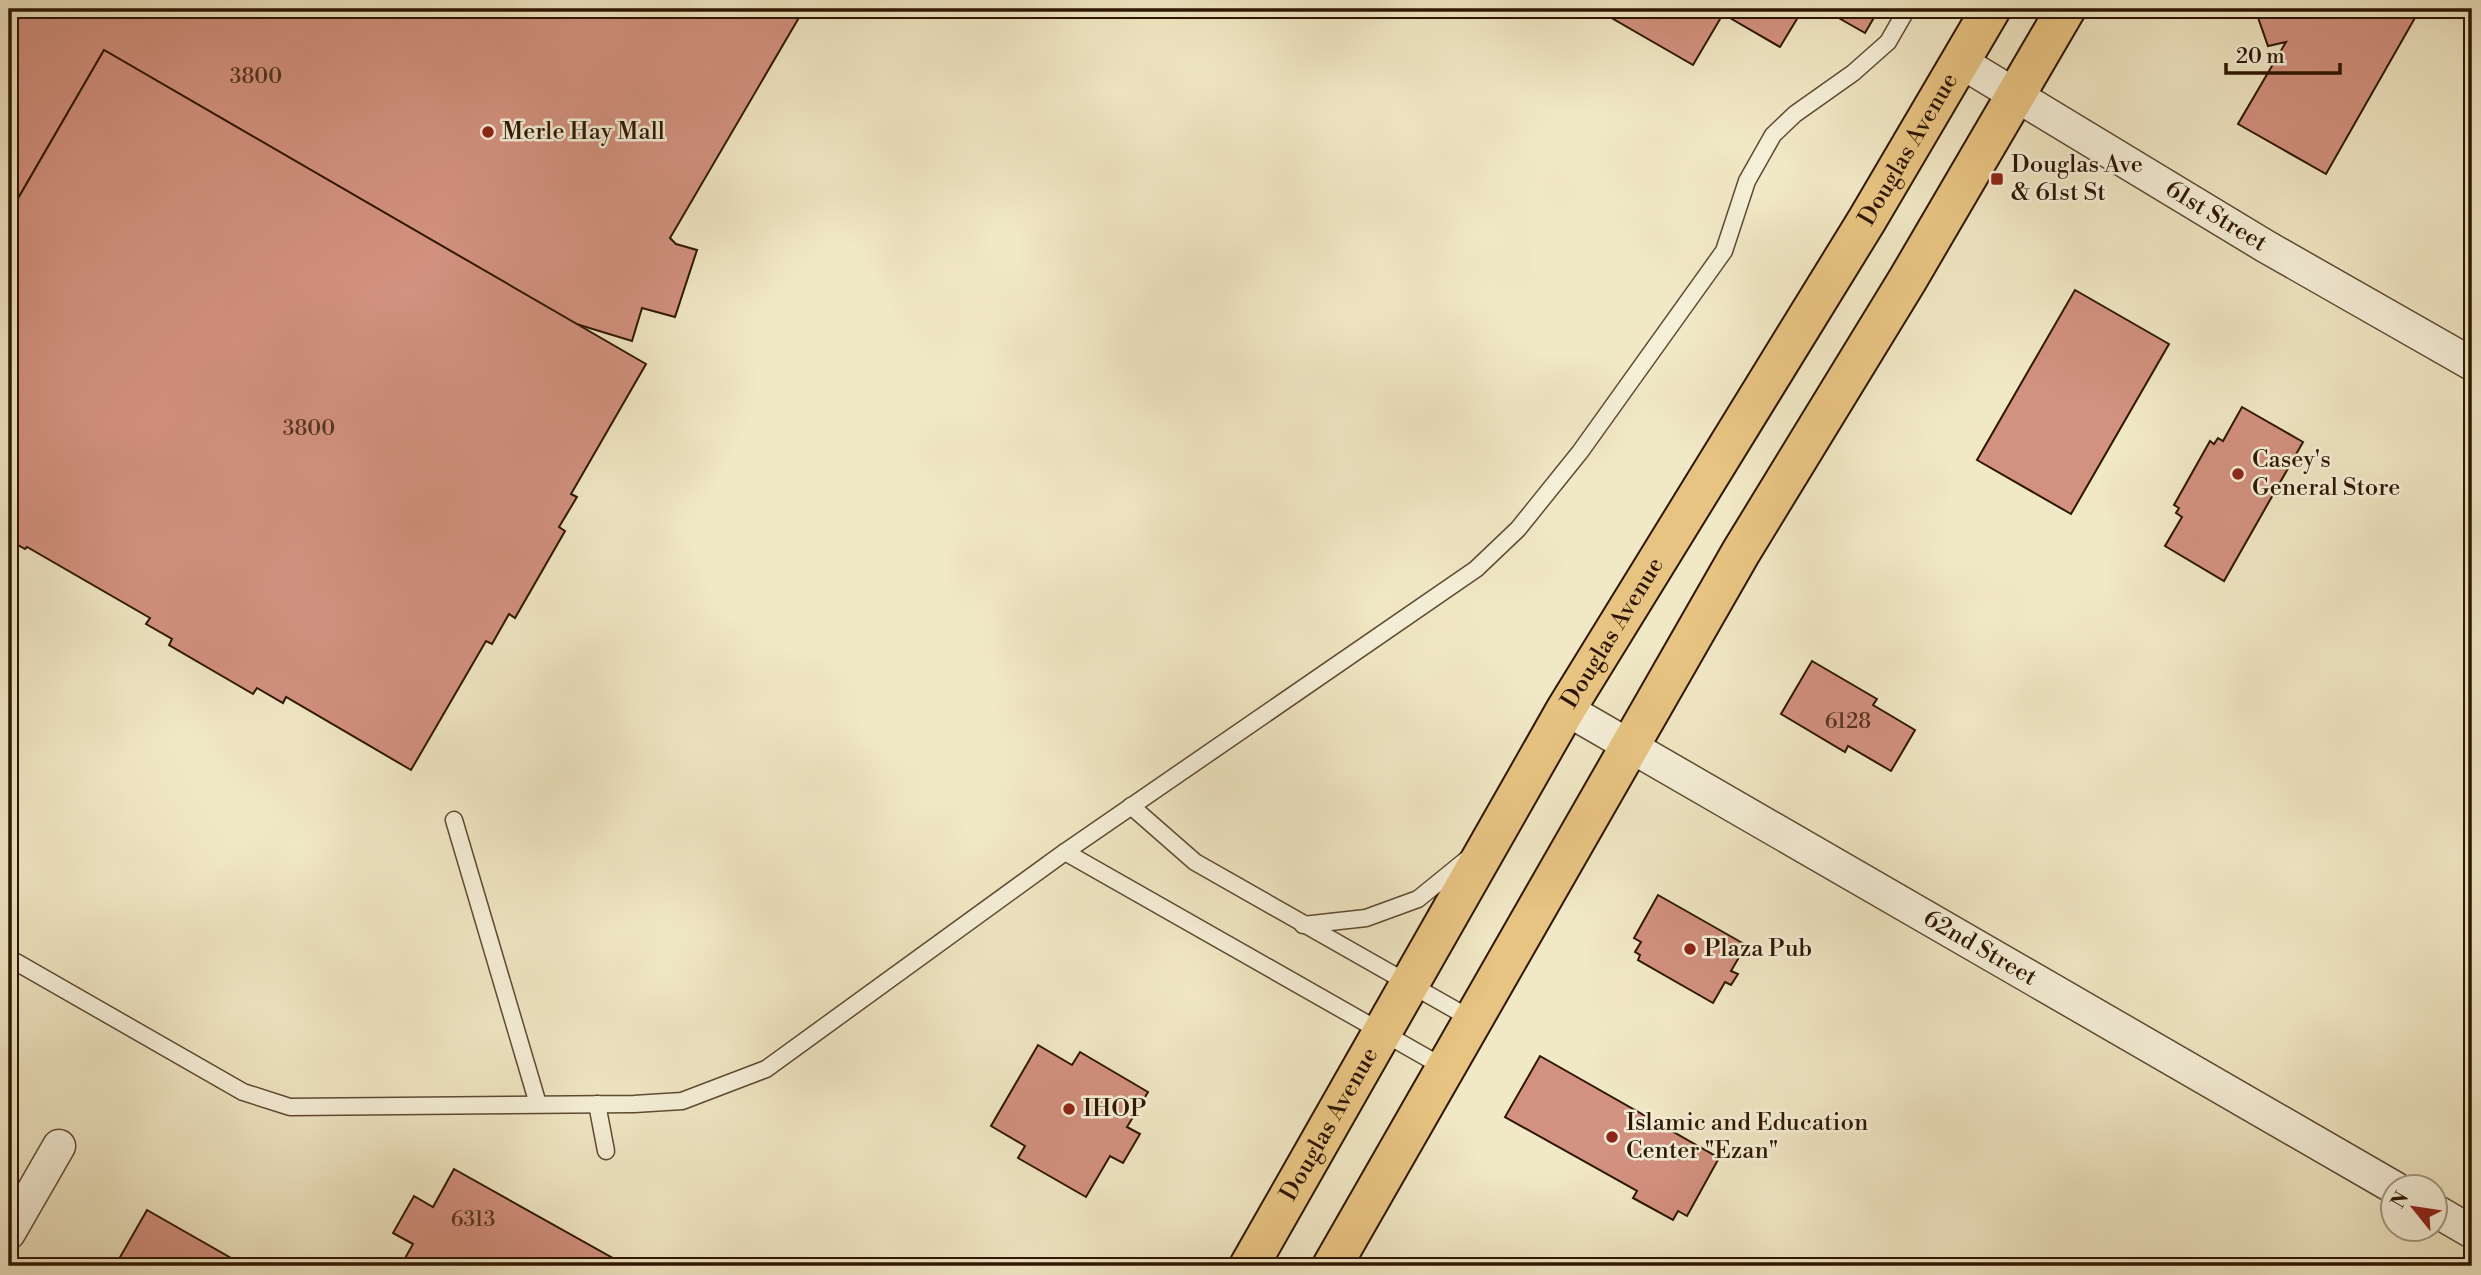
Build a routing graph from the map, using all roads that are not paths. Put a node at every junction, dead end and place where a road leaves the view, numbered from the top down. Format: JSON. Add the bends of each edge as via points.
{"nodes":[{"id":1,"x":1907,"y":9,"type":"edge"},
{"id":2,"x":1991,"y":9,"type":"edge"},
{"id":3,"x":2066,"y":9,"type":"edge"},
{"id":4,"x":1961,"y":62,"type":"junction"},
{"id":5,"x":2018,"y":95,"type":"junction"},
{"id":6,"x":2472,"y":364,"type":"edge"},
{"id":7,"x":1566,"y":709,"type":"junction"},
{"id":8,"x":1630,"y":746,"type":"junction"},
{"id":9,"x":1131,"y":806,"type":"junction"},
{"id":10,"x":454,"y":820,"type":"dead end"},
{"id":11,"x":1492,"y":839,"type":"junction"},
{"id":12,"x":1065,"y":852,"type":"junction"},
{"id":13,"x":1303,"y":925,"type":"junction"},
{"id":14,"x":9,"y":958,"type":"edge"},
{"id":15,"x":1409,"y":986,"type":"junction"},
{"id":16,"x":1472,"y":1020,"type":"junction"},
{"id":17,"x":1381,"y":1033,"type":"junction"},
{"id":18,"x":1445,"y":1068,"type":"junction"},
{"id":19,"x":538,"y":1104,"type":"junction"},
{"id":20,"x":597,"y":1104,"type":"junction"},
{"id":21,"x":59,"y":1146,"type":"dead end"},
{"id":22,"x":606,"y":1151,"type":"dead end"},
{"id":23,"x":2380,"y":1179,"type":"edge"},
{"id":24,"x":2450,"y":1220,"type":"edge"},
{"id":25,"x":2472,"y":1232,"type":"edge"},
{"id":26,"x":9,"y":1233,"type":"edge"},
{"id":27,"x":1249,"y":1266,"type":"edge"},
{"id":28,"x":1332,"y":1266,"type":"edge"}],
"edges":[{"from":1,"to":9,"type":"lane","via":[[1888,42],[1773,135],[1747,181],[1724,251],[1580,452],[1518,529],[1476,569]]},
{"from":2,"to":4,"type":"main road","name":"Douglas Avenue"},
{"from":3,"to":5,"type":"main road"},
{"from":4,"to":5,"type":"street","name":"61st Street"},
{"from":4,"to":7,"type":"main road","name":"Douglas Avenue"},
{"from":5,"to":6,"type":"street","name":"61st Street","via":[[2265,246]]},
{"from":5,"to":8,"type":"main road","via":[[1800,453]]},
{"from":7,"to":8,"type":"street","name":"62nd Street"},
{"from":7,"to":11,"type":"main road","name":"Douglas Avenue"},
{"from":8,"to":16,"type":"main road"},
{"from":8,"to":23,"type":"street","name":"62nd Street"},
{"from":9,"to":12,"type":"lane"},
{"from":9,"to":13,"type":"lane","via":[[1195,862]]},
{"from":10,"to":19,"type":"lane"},
{"from":11,"to":13,"type":"lane","via":[[1418,900],[1366,918]]},
{"from":11,"to":15,"type":"main road","name":"Douglas Avenue"},
{"from":12,"to":17,"type":"lane"},
{"from":12,"to":20,"type":"lane","via":[[766,1069],[682,1101]]},
{"from":13,"to":15,"type":"lane"},
{"from":14,"to":19,"type":"lane","via":[[243,1092],[290,1107]]},
{"from":15,"to":16,"type":"lane"},
{"from":15,"to":17,"type":"main road","name":"Douglas Avenue"},
{"from":16,"to":18,"type":"main road"},
{"from":17,"to":18,"type":"lane"},
{"from":17,"to":27,"type":"main road","name":"Douglas Avenue"},
{"from":18,"to":28,"type":"main road"},
{"from":19,"to":20,"type":"lane"},
{"from":20,"to":22,"type":"lane"},
{"from":21,"to":26,"type":"street"},
{"from":24,"to":25,"type":"street"}]}
